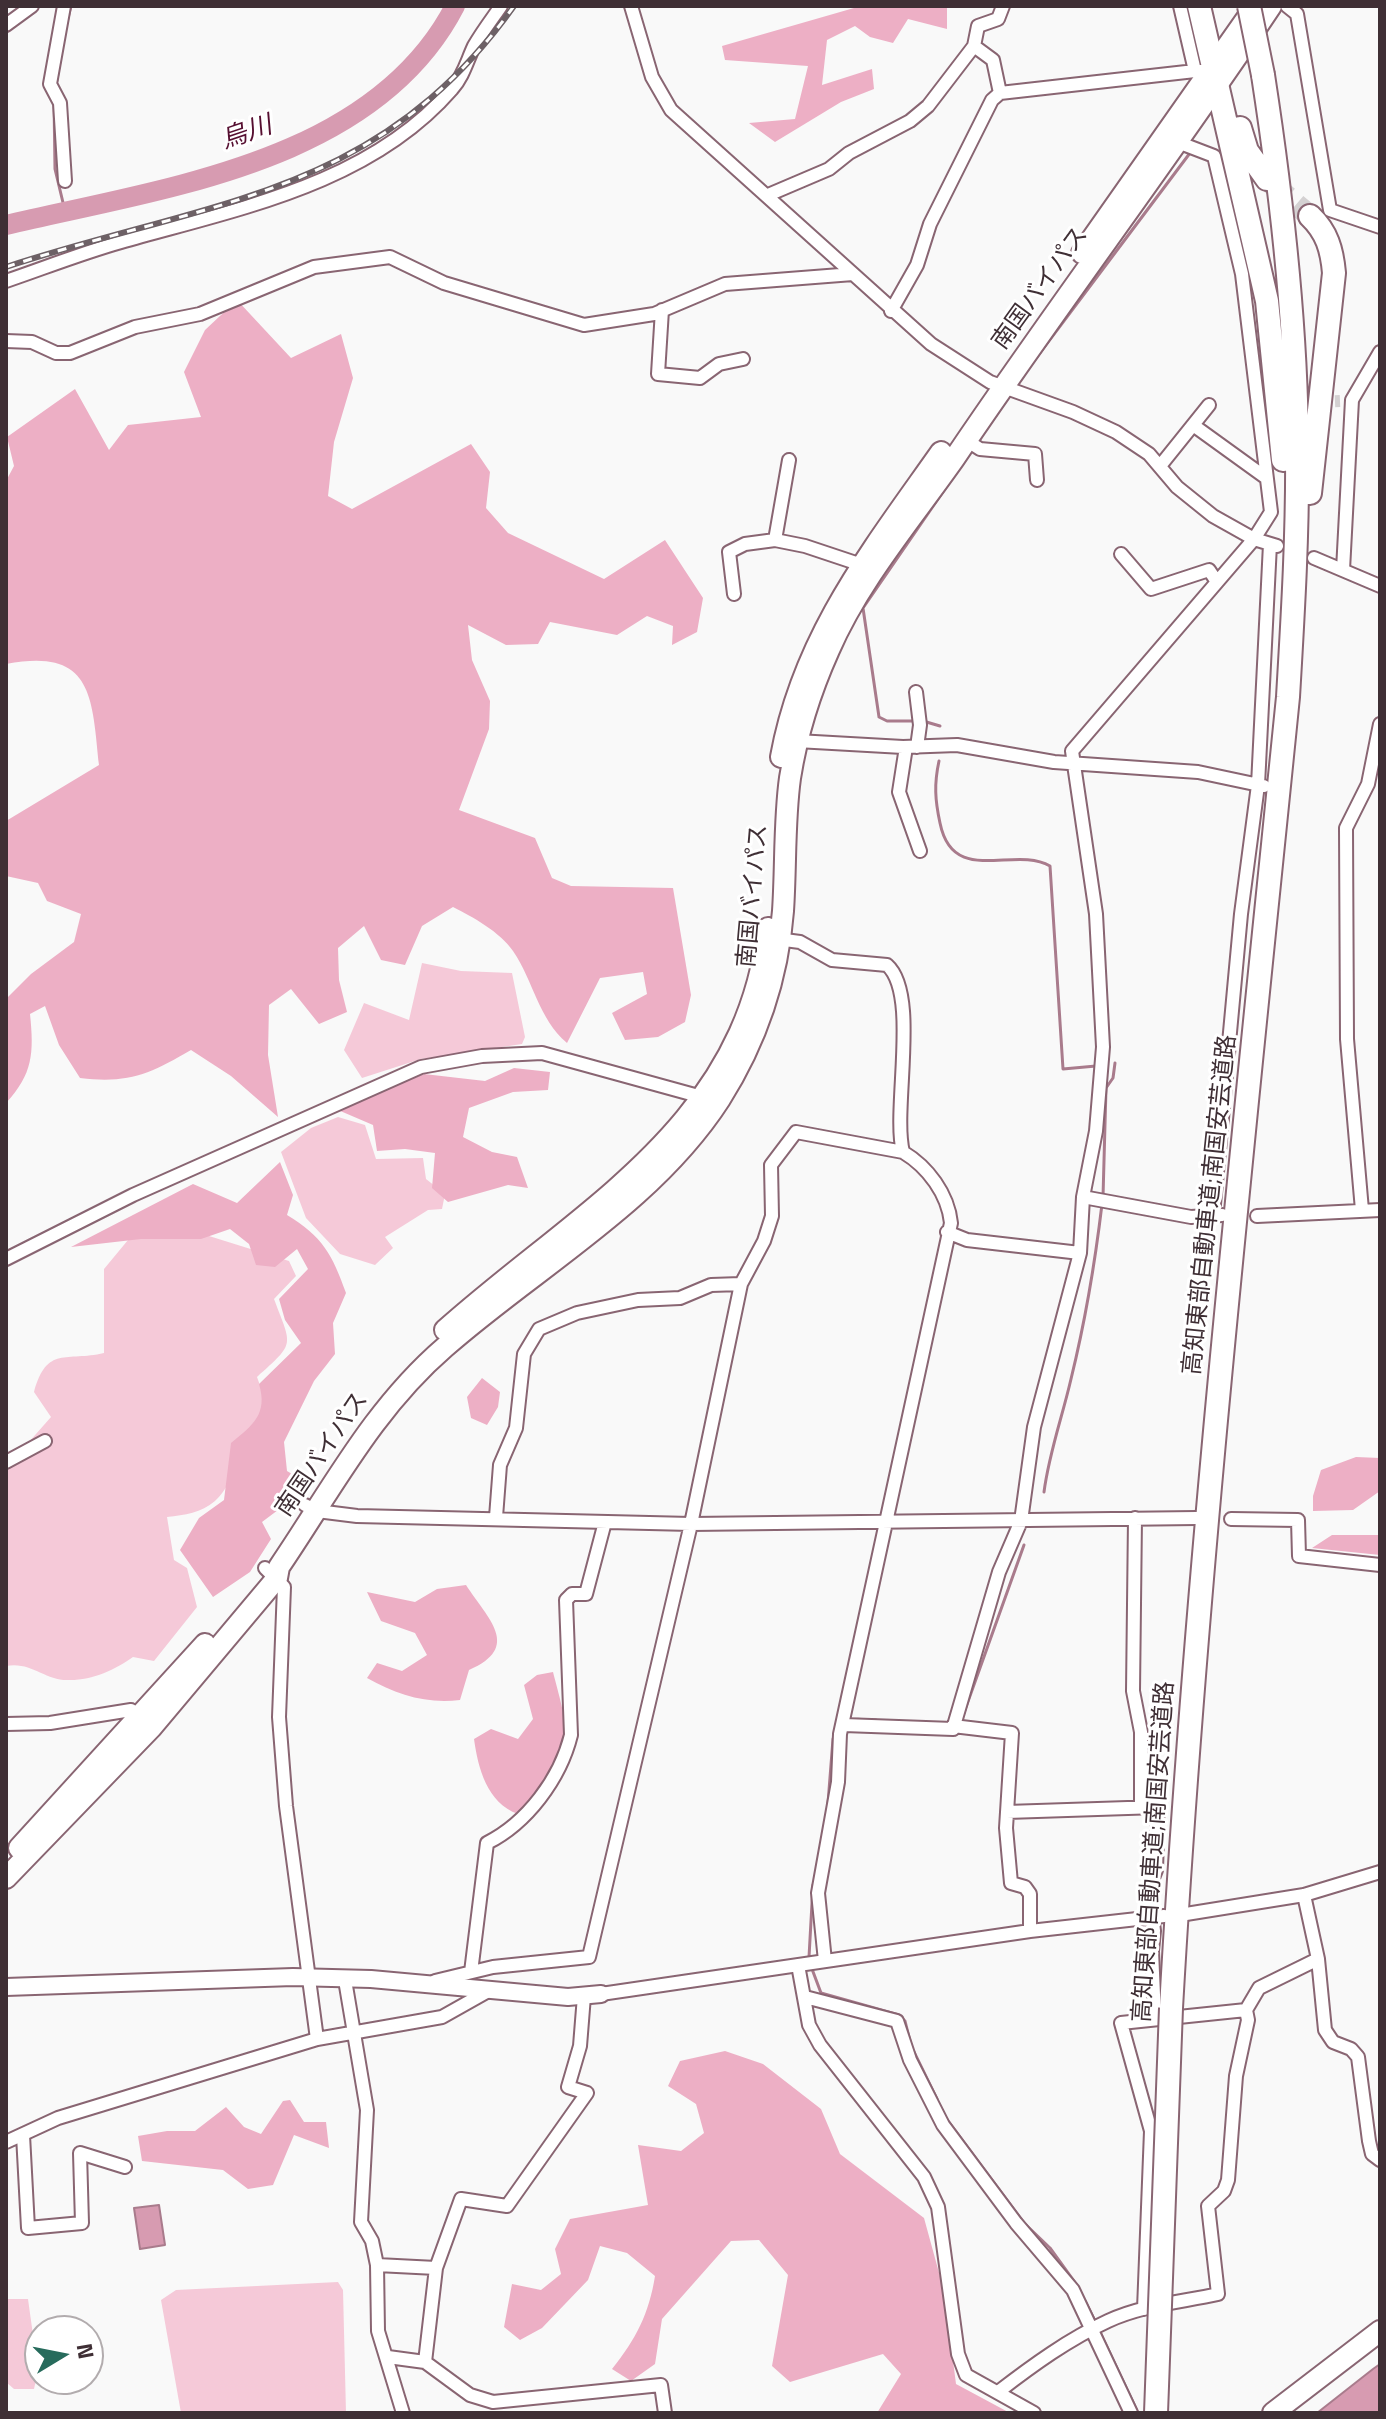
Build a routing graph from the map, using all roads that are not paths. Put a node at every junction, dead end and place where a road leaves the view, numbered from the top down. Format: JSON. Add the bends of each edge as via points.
{"nodes":[{"id":1,"x":32,"y":6,"type":"edge"},
{"id":2,"x":64,"y":6,"type":"edge"},
{"id":3,"x":501,"y":6,"type":"edge"},
{"id":4,"x":631,"y":6,"type":"edge"},
{"id":5,"x":1003,"y":6,"type":"edge"},
{"id":6,"x":1180,"y":6,"type":"edge"},
{"id":7,"x":1199,"y":6,"type":"edge"},
{"id":8,"x":1212,"y":6,"type":"edge"},
{"id":9,"x":1249,"y":6,"type":"edge"},
{"id":10,"x":1256,"y":6,"type":"edge"},
{"id":11,"x":1271,"y":6,"type":"edge"},
{"id":12,"x":1287,"y":6,"type":"edge"},
{"id":13,"x":6,"y":25,"type":"edge"},
{"id":14,"x":974,"y":46,"type":"junction"},
{"id":15,"x":1215,"y":71,"type":"junction"},
{"id":16,"x":1000,"y":93,"type":"junction"},
{"id":17,"x":1180,"y":143,"type":"junction"},
{"id":18,"x":1267,"y":179,"type":"tunnel mouth"},
{"id":19,"x":65,"y":181,"type":"dead end"},
{"id":20,"x":768,"y":195,"type":"junction"},
{"id":21,"x":1310,"y":216,"type":"tunnel mouth"},
{"id":22,"x":1380,"y":227,"type":"edge"},
{"id":23,"x":853,"y":274,"type":"junction"},
{"id":24,"x":6,"y":281,"type":"edge"},
{"id":25,"x":662,"y":310,"type":"junction"},
{"id":26,"x":891,"y":311,"type":"junction"},
{"id":27,"x":6,"y":341,"type":"edge"},
{"id":28,"x":1380,"y":352,"type":"edge"},
{"id":29,"x":743,"y":359,"type":"dead end"},
{"id":30,"x":1004,"y":388,"type":"junction"},
{"id":31,"x":1270,"y":404,"type":"dead end"},
{"id":32,"x":1209,"y":405,"type":"dead end"},
{"id":33,"x":1256,"y":405,"type":"junction"},
{"id":34,"x":1193,"y":425,"type":"junction"},
{"id":35,"x":966,"y":440,"type":"junction"},
{"id":36,"x":789,"y":460,"type":"dead end"},
{"id":37,"x":1160,"y":466,"type":"junction"},
{"id":38,"x":1265,"y":477,"type":"junction"},
{"id":39,"x":1037,"y":480,"type":"dead end"},
{"id":40,"x":1254,"y":539,"type":"junction"},
{"id":41,"x":775,"y":540,"type":"junction"},
{"id":42,"x":1121,"y":554,"type":"dead end"},
{"id":43,"x":1314,"y":558,"type":"dead end"},
{"id":44,"x":862,"y":565,"type":"junction"},
{"id":45,"x":1343,"y":570,"type":"junction"},
{"id":46,"x":1217,"y":582,"type":"junction"},
{"id":47,"x":1380,"y":586,"type":"edge"},
{"id":48,"x":734,"y":594,"type":"dead end"},
{"id":49,"x":1293,"y":600,"type":"junction"},
{"id":50,"x":916,"y":692,"type":"dead end"},
{"id":51,"x":1288,"y":697,"type":"junction"},
{"id":52,"x":1380,"y":724,"type":"edge"},
{"id":53,"x":797,"y":741,"type":"junction"},
{"id":54,"x":912,"y":747,"type":"junction"},
{"id":55,"x":1073,"y":763,"type":"junction"},
{"id":56,"x":1261,"y":786,"type":"junction"},
{"id":57,"x":920,"y":851,"type":"dead end"},
{"id":58,"x":774,"y":939,"type":"junction"},
{"id":59,"x":702,"y":1097,"type":"junction"},
{"id":60,"x":903,"y":1152,"type":"junction"},
{"id":61,"x":1083,"y":1197,"type":"junction"},
{"id":62,"x":1362,"y":1210,"type":"junction"},
{"id":63,"x":1380,"y":1210,"type":"edge"},
{"id":64,"x":1257,"y":1216,"type":"dead end"},
{"id":65,"x":947,"y":1232,"type":"junction"},
{"id":66,"x":1080,"y":1253,"type":"junction"},
{"id":67,"x":6,"y":1259,"type":"edge"},
{"id":68,"x":741,"y":1284,"type":"junction"},
{"id":69,"x":45,"y":1441,"type":"dead end"},
{"id":70,"x":6,"y":1462,"type":"edge"},
{"id":71,"x":311,"y":1508,"type":"junction"},
{"id":72,"x":496,"y":1517,"type":"junction"},
{"id":73,"x":1135,"y":1518,"type":"junction"},
{"id":74,"x":1197,"y":1518,"type":"dead end"},
{"id":75,"x":1231,"y":1519,"type":"dead end"},
{"id":76,"x":1021,"y":1521,"type":"junction"},
{"id":77,"x":605,"y":1522,"type":"junction"},
{"id":78,"x":887,"y":1522,"type":"junction"},
{"id":79,"x":691,"y":1524,"type":"junction"},
{"id":80,"x":1380,"y":1565,"type":"edge"},
{"id":81,"x":271,"y":1573,"type":"junction"},
{"id":82,"x":846,"y":1720,"type":"junction"},
{"id":83,"x":145,"y":1721,"type":"junction"},
{"id":84,"x":6,"y":1724,"type":"edge"},
{"id":85,"x":953,"y":1726,"type":"junction"},
{"id":86,"x":1141,"y":1806,"type":"junction"},
{"id":87,"x":1007,"y":1812,"type":"junction"},
{"id":88,"x":6,"y":1863,"type":"edge"},
{"id":89,"x":1380,"y":1872,"type":"edge"},
{"id":90,"x":6,"y":1878,"type":"edge"},
{"id":91,"x":1304,"y":1895,"type":"junction"},
{"id":92,"x":1186,"y":1914,"type":"dead end"},
{"id":93,"x":1158,"y":1917,"type":"junction"},
{"id":94,"x":1030,"y":1931,"type":"junction"},
{"id":95,"x":1318,"y":1959,"type":"junction"},
{"id":96,"x":825,"y":1961,"type":"junction"},
{"id":97,"x":798,"y":1965,"type":"junction"},
{"id":98,"x":471,"y":1972,"type":"junction"},
{"id":99,"x":310,"y":1977,"type":"junction"},
{"id":100,"x":345,"y":1980,"type":"junction"},
{"id":101,"x":425,"y":1984,"type":"junction"},
{"id":102,"x":6,"y":1987,"type":"edge"},
{"id":103,"x":490,"y":1990,"type":"junction"},
{"id":104,"x":592,"y":1995,"type":"junction"},
{"id":105,"x":805,"y":1997,"type":"junction"},
{"id":106,"x":1246,"y":2010,"type":"junction"},
{"id":107,"x":1163,"y":2012,"type":"junction"},
{"id":108,"x":354,"y":2032,"type":"junction"},
{"id":109,"x":317,"y":2039,"type":"junction"},
{"id":110,"x":23,"y":2135,"type":"junction"},
{"id":111,"x":6,"y":2142,"type":"edge"},
{"id":112,"x":1380,"y":2160,"type":"edge"},
{"id":113,"x":125,"y":2167,"type":"dead end"},
{"id":114,"x":377,"y":2265,"type":"junction"},
{"id":115,"x":436,"y":2268,"type":"junction"},
{"id":116,"x":1144,"y":2309,"type":"junction"},
{"id":117,"x":1093,"y":2331,"type":"junction"},
{"id":118,"x":1380,"y":2331,"type":"edge"},
{"id":119,"x":388,"y":2357,"type":"junction"},
{"id":120,"x":425,"y":2362,"type":"junction"},
{"id":121,"x":998,"y":2392,"type":"junction"},
{"id":122,"x":403,"y":2413,"type":"edge"},
{"id":123,"x":665,"y":2413,"type":"edge"},
{"id":124,"x":1034,"y":2413,"type":"edge"},
{"id":125,"x":1131,"y":2413,"type":"edge"},
{"id":126,"x":1156,"y":2413,"type":"edge"},
{"id":127,"x":1273,"y":2413,"type":"edge"}],
"edges":[{"from":1,"to":13,"type":"street"},
{"from":2,"to":19,"type":"street","via":[[50,84],[60,103]]},
{"from":3,"to":24,"type":"street","via":[[443,99],[396,137],[341,170],[276,199],[117,243]]},
{"from":4,"to":20,"type":"street","via":[[652,77],[671,110]]},
{"from":5,"to":14,"type":"street","via":[[998,19],[978,26]]},
{"from":6,"to":15,"type":"street"},
{"from":7,"to":15,"type":"highway"},
{"from":8,"to":15,"type":"highway"},
{"from":9,"to":49,"type":"highway","name":"高知東部自動車道;南国安芸道路","bridge":true,"via":[[1283,222],[1295,376]]},
{"from":10,"to":15,"type":"main road","name":"南国バイパス"},
{"from":11,"to":15,"type":"main road","name":"南国バイパス"},
{"from":12,"to":22,"type":"street","via":[[1297,14],[1309,66],[1330,210]]},
{"from":14,"to":16,"type":"street","via":[[993,60]]},
{"from":14,"to":20,"type":"street","via":[[910,121],[829,169]]},
{"from":15,"to":16,"type":"street"},
{"from":15,"to":17,"type":"main road","name":"南国バイパス"},
{"from":15,"to":18,"type":"highway","via":[[1247,151]]},
{"from":15,"to":30,"type":"main road","name":"南国バイパス"},
{"from":15,"to":49,"type":"highway","via":[[1267,301],[1278,379]]},
{"from":16,"to":26,"type":"street","via":[[992,100]]},
{"from":17,"to":30,"type":"main road","name":"南国バイパス"},
{"from":17,"to":33,"type":"street","via":[[1214,156],[1242,274]]},
{"from":20,"to":23,"type":"street"},
{"from":21,"to":51,"type":"highway","via":[[1325,234],[1334,273]]},
{"from":23,"to":25,"type":"street","via":[[725,284]]},
{"from":23,"to":26,"type":"street"},
{"from":25,"to":27,"type":"street","via":[[584,325],[444,283],[390,257],[314,267],[200,314],[135,327],[70,353]]},
{"from":25,"to":29,"type":"street","via":[[658,374],[700,378],[719,364]]},
{"from":26,"to":30,"type":"street","via":[[931,344]]},
{"from":28,"to":45,"type":"street","via":[[1346,401]]},
{"from":30,"to":35,"type":"main road","name":"南国バイパス"},
{"from":30,"to":37,"type":"street","via":[[1116,432]]},
{"from":30,"to":44,"type":"main road","name":"南国バイパス"},
{"from":31,"to":33,"type":"street"},
{"from":32,"to":34,"type":"street"},
{"from":33,"to":38,"type":"street"},
{"from":34,"to":37,"type":"street"},
{"from":34,"to":38,"type":"street"},
{"from":35,"to":39,"type":"street","via":[[980,449],[1035,454]]},
{"from":35,"to":53,"type":"main road","name":"南国バイパス","via":[[868,580],[830,647]]},
{"from":36,"to":41,"type":"street"},
{"from":37,"to":40,"type":"street","via":[[1193,502]]},
{"from":38,"to":40,"type":"street","via":[[1271,512]]},
{"from":40,"to":46,"type":"street"},
{"from":40,"to":56,"type":"street","via":[[1273,545]]},
{"from":41,"to":44,"type":"street"},
{"from":41,"to":48,"type":"street","via":[[729,552]]},
{"from":42,"to":46,"type":"street","via":[[1151,589],[1209,570]]},
{"from":43,"to":45,"type":"street"},
{"from":44,"to":58,"type":"main road","name":"南国バイパス","via":[[833,609],[793,702],[775,796]]},
{"from":45,"to":47,"type":"street"},
{"from":46,"to":55,"type":"street","via":[[1072,751]]},
{"from":49,"to":51,"type":"highway","name":"高知東部自動車道;南国安芸道路"},
{"from":50,"to":54,"type":"street","via":[[920,725]]},
{"from":51,"to":107,"type":"highway","name":"高知東部自動車道;南国安芸道路","via":[[1204,1530]]},
{"from":52,"to":62,"type":"street","via":[[1368,784],[1346,828],[1347,1039]]},
{"from":53,"to":54,"type":"street"},
{"from":53,"to":58,"type":"main road","name":"南国バイパス"},
{"from":54,"to":55,"type":"street","via":[[957,745]]},
{"from":54,"to":57,"type":"street","via":[[899,792]]},
{"from":55,"to":56,"type":"street","via":[[1198,772]]},
{"from":55,"to":61,"type":"street","via":[[1096,914],[1103,1047],[1096,1131]]},
{"from":56,"to":61,"type":"street","via":[[1241,914],[1219,1215],[1191,1217]]},
{"from":58,"to":59,"type":"main road","name":"南国バイパス","via":[[746,1015]]},
{"from":58,"to":60,"type":"street","via":[[800,942],[827,959],[887,965],[894,971],[901,997],[904,1083],[898,1131]]},
{"from":58,"to":71,"type":"main road","name":"南国バイパス","via":[[769,991],[743,1055],[685,1146],[622,1205],[426,1364],[386,1404]]},
{"from":59,"to":67,"type":"street","via":[[542,1053],[421,1067],[133,1195]]},
{"from":59,"to":71,"type":"main road","name":"南国バイパス","via":[[637,1174],[483,1296],[417,1356],[358,1425]]},
{"from":60,"to":65,"type":"street","via":[[943,1194],[951,1223]]},
{"from":60,"to":68,"type":"street","via":[[796,1132],[771,1165],[772,1216]]},
{"from":61,"to":66,"type":"street"},
{"from":62,"to":63,"type":"street"},
{"from":62,"to":64,"type":"street"},
{"from":65,"to":66,"type":"street","via":[[967,1240]]},
{"from":65,"to":78,"type":"street"},
{"from":66,"to":76,"type":"street","via":[[1034,1427]]},
{"from":68,"to":72,"type":"street","via":[[711,1285],[680,1298],[638,1300],[577,1313],[539,1329],[524,1354],[516,1428],[500,1465]]},
{"from":68,"to":79,"type":"street"},
{"from":69,"to":70,"type":"street"},
{"from":71,"to":72,"type":"street","via":[[357,1516]]},
{"from":71,"to":81,"type":"main road","name":"南国バイパス"},
{"from":72,"to":77,"type":"street"},
{"from":73,"to":74,"type":"street"},
{"from":73,"to":76,"type":"street"},
{"from":73,"to":86,"type":"street","via":[[1133,1691],[1141,1732]]},
{"from":75,"to":80,"type":"street","via":[[1298,1520],[1299,1556]]},
{"from":76,"to":78,"type":"street"},
{"from":76,"to":85,"type":"street","via":[[999,1572]]},
{"from":77,"to":79,"type":"street"},
{"from":77,"to":98,"type":"street","via":[[586,1594],[572,1594],[566,1600],[568,1749],[536,1805],[506,1834],[487,1843]]},
{"from":78,"to":79,"type":"street"},
{"from":78,"to":82,"type":"street"},
{"from":79,"to":98,"type":"street","via":[[589,1957]]},
{"from":81,"to":83,"type":"main road","name":"南国バイパス"},
{"from":81,"to":99,"type":"street","via":[[284,1587],[279,1717]]},
{"from":82,"to":85,"type":"street","via":[[937,1731]]},
{"from":82,"to":96,"type":"street","via":[[818,1893]]},
{"from":83,"to":84,"type":"street","via":[[131,1710]]},
{"from":83,"to":88,"type":"main road","name":"南国バイパス"},
{"from":83,"to":90,"type":"main road","name":"南国バイパス"},
{"from":85,"to":87,"type":"street","via":[[1012,1733]]},
{"from":86,"to":87,"type":"street"},
{"from":86,"to":93,"type":"street","via":[[1158,1807],[1156,1870],[1149,1888]]},
{"from":87,"to":94,"type":"street","via":[[1011,1883],[1030,1894]]},
{"from":89,"to":91,"type":"street"},
{"from":91,"to":92,"type":"street"},
{"from":91,"to":95,"type":"street"},
{"from":93,"to":94,"type":"street"},
{"from":93,"to":107,"type":"street"},
{"from":94,"to":96,"type":"street"},
{"from":95,"to":106,"type":"street","via":[[1259,1988]]},
{"from":95,"to":112,"type":"street","via":[[1325,2030],[1333,2042],[1358,2057],[1369,2141]]},
{"from":96,"to":97,"type":"street"},
{"from":97,"to":104,"type":"street"},
{"from":97,"to":105,"type":"street"},
{"from":98,"to":101,"type":"street"},
{"from":99,"to":100,"type":"street"},
{"from":99,"to":102,"type":"street"},
{"from":99,"to":109,"type":"street"},
{"from":100,"to":101,"type":"street"},
{"from":100,"to":108,"type":"street"},
{"from":101,"to":103,"type":"street"},
{"from":103,"to":104,"type":"street"},
{"from":103,"to":108,"type":"street","via":[[442,2017]]},
{"from":104,"to":115,"type":"street","via":[[568,2087],[587,2093],[583,2103],[507,2206],[461,2199]]},
{"from":105,"to":117,"type":"street","via":[[897,2021],[943,2125],[1073,2290]]},
{"from":105,"to":121,"type":"street","via":[[809,2025],[820,2045],[924,2177],[938,2207],[958,2354],[966,2375]]},
{"from":106,"to":107,"type":"street"},
{"from":106,"to":116,"type":"street","via":[[1228,2180],[1208,2206],[1218,2294]]},
{"from":107,"to":116,"type":"street","via":[[1121,2023],[1151,2131]]},
{"from":107,"to":126,"type":"highway","name":"高知東部自動車道;南国安芸道路","bridge":true},
{"from":108,"to":109,"type":"street"},
{"from":108,"to":114,"type":"street","via":[[367,2110],[361,2222]]},
{"from":109,"to":110,"type":"street","via":[[125,2096]]},
{"from":110,"to":111,"type":"street"},
{"from":110,"to":113,"type":"street","via":[[28,2228],[82,2223],[80,2153]]},
{"from":114,"to":115,"type":"street"},
{"from":114,"to":119,"type":"street","via":[[378,2331]]},
{"from":115,"to":120,"type":"street"},
{"from":116,"to":117,"type":"street"},
{"from":117,"to":121,"type":"street","via":[[1045,2356]]},
{"from":117,"to":125,"type":"street"},
{"from":118,"to":127,"type":"main road"},
{"from":119,"to":120,"type":"street"},
{"from":119,"to":122,"type":"street"},
{"from":120,"to":123,"type":"street","via":[[470,2395],[493,2402],[661,2385]]},
{"from":121,"to":124,"type":"street"}]}
